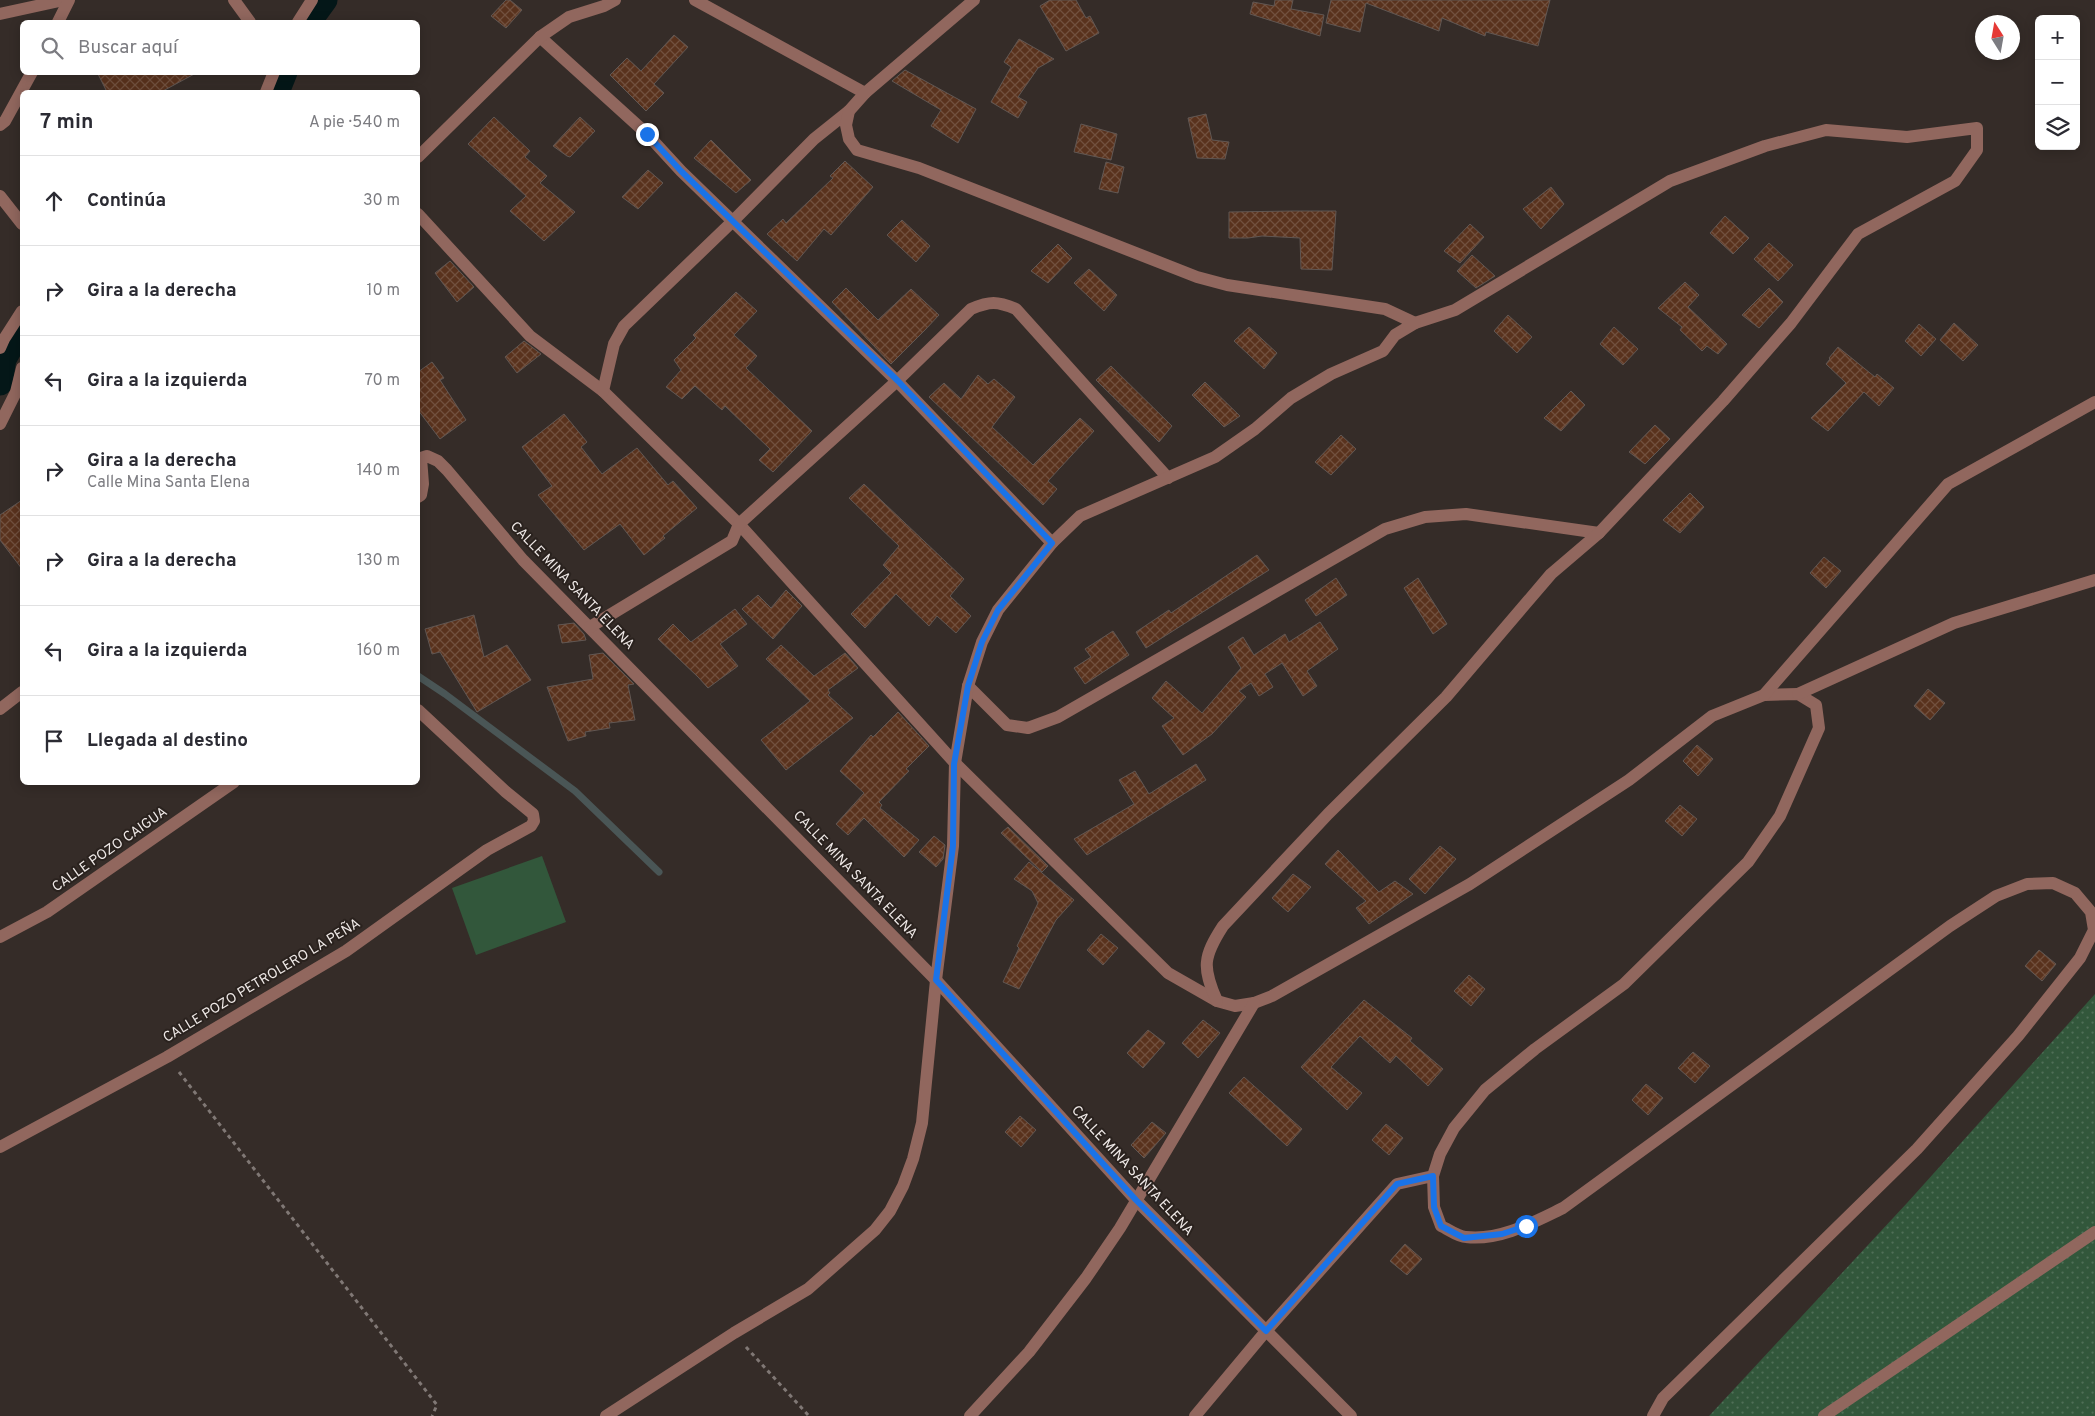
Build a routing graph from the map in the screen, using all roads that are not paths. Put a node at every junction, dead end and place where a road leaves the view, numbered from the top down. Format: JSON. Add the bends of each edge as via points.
{"nodes":[{"id":1,"x":64,"y":0,"type":"edge"},
{"id":2,"x":69,"y":0,"type":"edge"},
{"id":3,"x":234,"y":0,"type":"edge"},
{"id":4,"x":312,"y":0,"type":"edge"},
{"id":5,"x":615,"y":0,"type":"edge"},
{"id":6,"x":695,"y":0,"type":"edge"},
{"id":7,"x":974,"y":0,"type":"edge"},
{"id":8,"x":0,"y":14,"type":"edge"},
{"id":9,"x":59,"y":20,"type":"edge"},
{"id":10,"x":249,"y":20,"type":"edge"},
{"id":11,"x":299,"y":20,"type":"edge"},
{"id":12,"x":540,"y":37,"type":"junction"},
{"id":13,"x":30,"y":75,"type":"edge"},
{"id":14,"x":273,"y":75,"type":"edge"},
{"id":15,"x":22,"y":90,"type":"edge"},
{"id":16,"x":267,"y":90,"type":"edge"},
{"id":17,"x":20,"y":93,"type":"edge"},
{"id":18,"x":866,"y":93,"type":"junction"},
{"id":19,"x":849,"y":112,"type":"junction"},
{"id":20,"x":0,"y":125,"type":"edge"},
{"id":21,"x":420,"y":154,"type":"edge"},
{"id":22,"x":0,"y":196,"type":"edge"},
{"id":23,"x":420,"y":216,"type":"edge"},
{"id":24,"x":20,"y":221,"type":"edge"},
{"id":25,"x":733,"y":221,"type":"junction"},
{"id":26,"x":20,"y":314,"type":"edge"},
{"id":27,"x":1415,"y":323,"type":"junction"},
{"id":28,"x":0,"y":348,"type":"edge"},
{"id":29,"x":20,"y":376,"type":"edge"},
{"id":30,"x":898,"y":381,"type":"junction"},
{"id":31,"x":603,"y":391,"type":"junction"},
{"id":32,"x":2095,"y":402,"type":"edge"},
{"id":33,"x":0,"y":424,"type":"edge"},
{"id":34,"x":1168,"y":478,"type":"junction"},
{"id":35,"x":420,"y":491,"type":"edge"},
{"id":36,"x":739,"y":524,"type":"junction"},
{"id":37,"x":1599,"y":533,"type":"junction"},
{"id":38,"x":1052,"y":543,"type":"junction"},
{"id":39,"x":2095,"y":580,"type":"edge"},
{"id":40,"x":590,"y":627,"type":"junction"},
{"id":41,"x":968,"y":686,"type":"junction"},
{"id":42,"x":20,"y":694,"type":"edge"},
{"id":43,"x":1798,"y":694,"type":"junction"},
{"id":44,"x":1764,"y":695,"type":"junction"},
{"id":45,"x":0,"y":709,"type":"edge"},
{"id":46,"x":420,"y":712,"type":"edge"},
{"id":47,"x":954,"y":764,"type":"junction"},
{"id":48,"x":230,"y":785,"type":"edge"},
{"id":49,"x":0,"y":937,"type":"edge"},
{"id":50,"x":936,"y":980,"type":"junction"},
{"id":51,"x":1217,"y":1001,"type":"junction"},
{"id":52,"x":1254,"y":1003,"type":"junction"},
{"id":53,"x":0,"y":1147,"type":"edge"},
{"id":54,"x":1433,"y":1176,"type":"junction"},
{"id":55,"x":1136,"y":1200,"type":"junction"},
{"id":56,"x":2095,"y":1232,"type":"edge"},
{"id":57,"x":1266,"y":1331,"type":"junction"},
{"id":58,"x":606,"y":1416,"type":"edge"},
{"id":59,"x":970,"y":1416,"type":"edge"},
{"id":60,"x":1195,"y":1416,"type":"edge"},
{"id":61,"x":1351,"y":1416,"type":"edge"},
{"id":62,"x":1653,"y":1416,"type":"edge"},
{"id":63,"x":1824,"y":1416,"type":"edge"}],
"edges":[{"from":1,"to":8,"type":"street"},
{"from":2,"to":9,"type":"street"},
{"from":3,"to":10,"type":"street"},
{"from":4,"to":11,"type":"street"},
{"from":5,"to":12,"type":"street","via":[[569,17]]},
{"from":6,"to":18,"type":"street"},
{"from":7,"to":18,"type":"street"},
{"from":12,"to":21,"type":"street"},
{"from":12,"to":25,"type":"street","via":[[647,134]]},
{"from":13,"to":15,"type":"street"},
{"from":14,"to":16,"type":"street"},
{"from":17,"to":20,"type":"street"},
{"from":18,"to":19,"type":"street"},
{"from":19,"to":25,"type":"street","via":[[814,138]]},
{"from":19,"to":27,"type":"street","via":[[847,132],[857,150],[919,168],[1197,277],[1227,285],[1384,309]]},
{"from":22,"to":24,"type":"street"},
{"from":23,"to":31,"type":"street","via":[[530,336]]},
{"from":25,"to":30,"type":"street"},
{"from":25,"to":31,"type":"street","via":[[624,326],[614,344]]},
{"from":26,"to":28,"type":"street"},
{"from":27,"to":34,"type":"street","via":[[1395,335],[1383,351],[1331,374],[1291,398],[1215,457]]},
{"from":27,"to":37,"type":"street","via":[[1455,310],[1670,181],[1764,146],[1826,130],[1907,137],[1977,128],[1977,150],[1955,181],[1858,234],[1791,323]]},
{"from":29,"to":33,"type":"street"},
{"from":30,"to":34,"type":"street","via":[[971,308],[1000,302],[1016,309]]},
{"from":30,"to":36,"type":"street"},
{"from":30,"to":38,"type":"street"},
{"from":31,"to":36,"type":"street"},
{"from":32,"to":44,"type":"street","via":[[1948,484]]},
{"from":34,"to":38,"type":"street","via":[[1080,516]]},
{"from":35,"to":40,"type":"street","name":"CALLE MINA SANTA ELENA","via":[[424,484],[421,458],[427,456],[447,470],[523,560]]},
{"from":36,"to":40,"type":"street","via":[[732,540]]},
{"from":36,"to":47,"type":"street"},
{"from":37,"to":41,"type":"street","via":[[1466,514],[1425,517],[1385,529],[1058,717],[1028,728],[1007,725]]},
{"from":37,"to":51,"type":"street","via":[[1551,574],[1446,697],[1328,814],[1222,926],[1210,946],[1206,964],[1208,982]]},
{"from":38,"to":41,"type":"street","via":[[998,610],[982,642]]},
{"from":39,"to":43,"type":"street","via":[[1954,623]]},
{"from":40,"to":50,"type":"street","name":"CALLE MINA SANTA ELENA"},
{"from":41,"to":47,"type":"street"},
{"from":42,"to":45,"type":"street"},
{"from":43,"to":44,"type":"street"},
{"from":43,"to":54,"type":"street","via":[[1816,705],[1819,728],[1780,816],[1748,862],[1624,984],[1485,1090],[1454,1128]]},
{"from":44,"to":52,"type":"street","via":[[1712,716],[1629,780],[1470,884],[1272,996]]},
{"from":46,"to":53,"type":"street","name":"CALLE POZO PETROLERO LA PEÑA","via":[[533,814],[531,826],[487,850],[346,951],[167,1057]]},
{"from":47,"to":50,"type":"street","via":[[953,846]]},
{"from":47,"to":51,"type":"street","via":[[1168,974]]},
{"from":48,"to":49,"type":"street","name":"CALLE POZO CAIGUA","via":[[47,912]]},
{"from":50,"to":55,"type":"street","name":"CALLE MINA SANTA ELENA"},
{"from":50,"to":58,"type":"street","via":[[922,1123],[913,1159],[890,1211],[875,1230],[808,1289]]},
{"from":51,"to":52,"type":"street","via":[[1235,1006]]},
{"from":52,"to":55,"type":"street"},
{"from":54,"to":57,"type":"street","via":[[1397,1184]]},
{"from":54,"to":62,"type":"street","via":[[1434,1207],[1441,1226],[1464,1238],[1502,1234],[1526,1226],[1563,1208],[1950,926],[1996,896],[2027,884],[2053,883],[2075,893],[2091,912],[2094,930],[2080,958],[2018,1036],[1917,1149],[1663,1398]]},
{"from":55,"to":57,"type":"street","name":"CALLE MINA SANTA ELENA"},
{"from":55,"to":59,"type":"street","via":[[1086,1278],[1029,1352]]},
{"from":56,"to":63,"type":"street"},
{"from":57,"to":60,"type":"street"},
{"from":57,"to":61,"type":"street","name":"CALLE MINA SANTA ELENA"}]}
